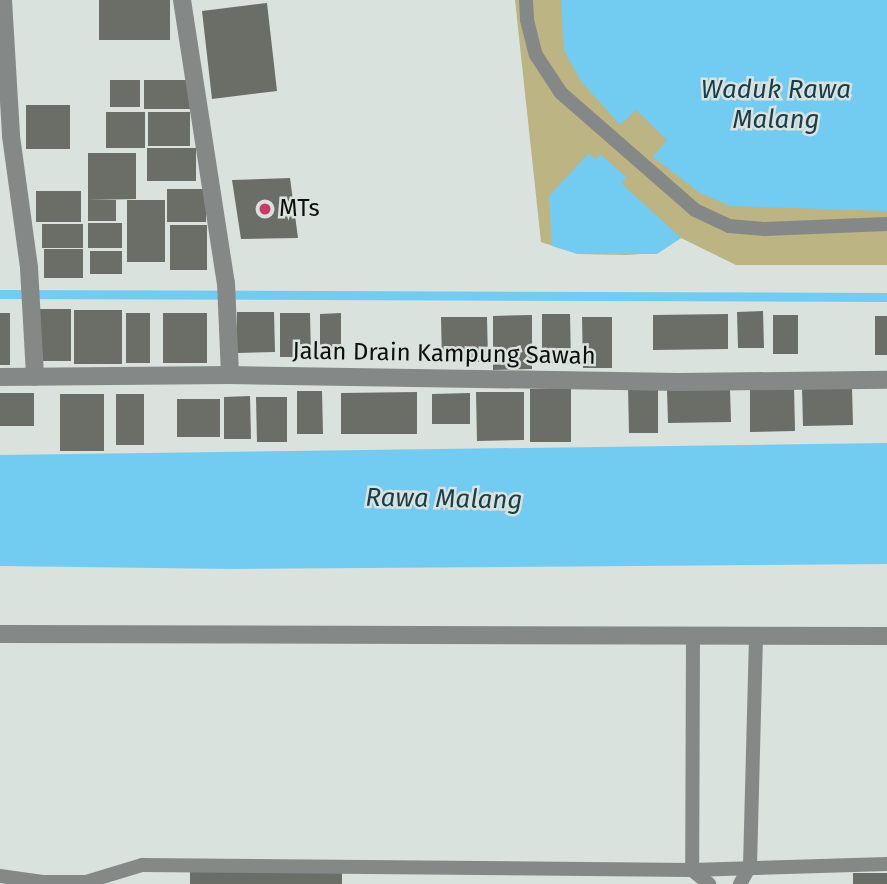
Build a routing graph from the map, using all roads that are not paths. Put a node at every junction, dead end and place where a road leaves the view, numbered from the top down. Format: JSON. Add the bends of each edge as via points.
{"nodes":[{"id":1,"x":3,"y":0,"type":"edge"},
{"id":2,"x":182,"y":0,"type":"edge"},
{"id":3,"x":526,"y":0,"type":"edge"},
{"id":4,"x":887,"y":224,"type":"edge"},
{"id":5,"x":230,"y":375,"type":"junction"},
{"id":6,"x":0,"y":377,"type":"edge"},
{"id":7,"x":35,"y":377,"type":"junction"},
{"id":8,"x":887,"y":380,"type":"edge"},
{"id":9,"x":0,"y":634,"type":"edge"},
{"id":10,"x":693,"y":635,"type":"junction"},
{"id":11,"x":887,"y":636,"type":"edge"},
{"id":12,"x":756,"y":637,"type":"junction"},
{"id":13,"x":887,"y":864,"type":"edge"},
{"id":14,"x":750,"y":866,"type":"junction"},
{"id":15,"x":692,"y":870,"type":"junction"},
{"id":16,"x":0,"y":876,"type":"edge"},
{"id":17,"x":43,"y":883,"type":"edge"},
{"id":18,"x":709,"y":884,"type":"edge"},
{"id":19,"x":740,"y":884,"type":"edge"}],
"edges":[{"from":1,"to":7,"type":"street"},
{"from":2,"to":5,"type":"street","via":[[226,284]]},
{"from":3,"to":4,"type":"lane","via":[[536,55],[561,93],[695,210],[729,226],[765,229]]},
{"from":5,"to":7,"type":"street","name":"Jalan Drain Kampung Sawah"},
{"from":5,"to":8,"type":"street","name":"Jalan Drain Kampung Sawah","via":[[679,382]]},
{"from":6,"to":7,"type":"street","name":"Jalan Drain Kampung Sawah"},
{"from":9,"to":10,"type":"street"},
{"from":10,"to":12,"type":"street"},
{"from":10,"to":15,"type":"lane"},
{"from":11,"to":12,"type":"street"},
{"from":12,"to":14,"type":"lane"},
{"from":13,"to":14,"type":"lane"},
{"from":14,"to":15,"type":"lane"},
{"from":14,"to":19,"type":"lane"},
{"from":15,"to":17,"type":"lane","via":[[142,865],[86,882]]},
{"from":15,"to":18,"type":"lane"},
{"from":16,"to":17,"type":"lane"}]}
